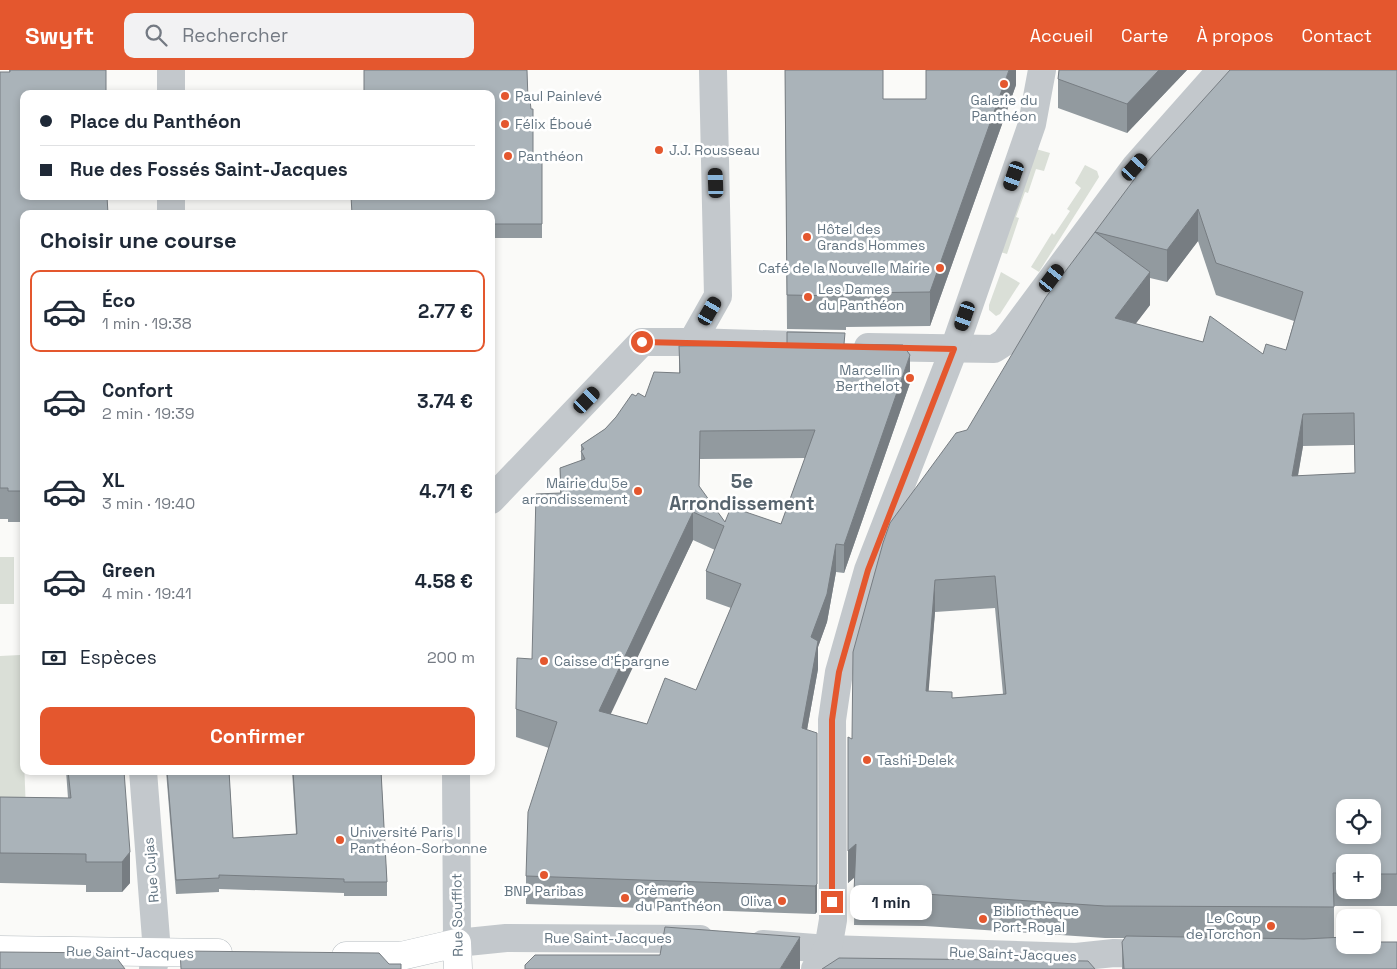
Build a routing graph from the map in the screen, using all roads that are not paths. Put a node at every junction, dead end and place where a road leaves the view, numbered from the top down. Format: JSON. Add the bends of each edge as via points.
{"nodes":[{"id":1,"x":172,"y":70,"type":"edge"},
{"id":2,"x":713,"y":70,"type":"edge"},
{"id":3,"x":1042,"y":70,"type":"edge"},
{"id":4,"x":1221,"y":70,"type":"edge"},
{"id":5,"x":172,"y":90,"type":"edge"},
{"id":6,"x":692,"y":342,"type":"junction"},
{"id":7,"x":954,"y":349,"type":"junction"},
{"id":8,"x":495,"y":496,"type":"edge"},
{"id":9,"x":143,"y":775,"type":"edge"},
{"id":10,"x":456,"y":775,"type":"edge"},
{"id":11,"x":0,"y":950,"type":"edge"},
{"id":12,"x":244,"y":954,"type":"edge"},
{"id":13,"x":1181,"y":954,"type":"edge"},
{"id":14,"x":321,"y":956,"type":"edge"},
{"id":15,"x":458,"y":956,"type":"edge"},
{"id":16,"x":822,"y":959,"type":"edge"},
{"id":17,"x":155,"y":961,"type":"edge"},
{"id":18,"x":1103,"y":962,"type":"edge"}],
"edges":[{"from":1,"to":5,"type":"street"},
{"from":2,"to":6,"type":"street","via":[[718,296]]},
{"from":3,"to":7,"type":"street","via":[[1032,124]]},
{"from":4,"to":7,"type":"street","via":[[1135,167],[1005,342],[994,349]]},
{"from":6,"to":7,"type":"street"},
{"from":6,"to":8,"type":"street","via":[[642,342]]},
{"from":7,"to":16,"type":"street","via":[[868,570],[839,672],[832,720],[832,920]]},
{"from":9,"to":17,"type":"street","name":"Rue Cujas"},
{"from":10,"to":15,"type":"street","name":"Rue Soufflot"},
{"from":11,"to":17,"type":"main road","name":"Rue Saint-Jacques"},
{"from":12,"to":17,"type":"main road","name":"Rue Saint-Jacques"},
{"from":13,"to":18,"type":"street","name":"Rue Saint-Jacques","via":[[1114,953]]},
{"from":14,"to":15,"type":"main road","name":"Rue Saint-Jacques"},
{"from":15,"to":16,"type":"street","name":"Rue Saint-Jacques","via":[[516,938],[732,941]]},
{"from":16,"to":18,"type":"street","name":"Rue Saint-Jacques"}]}
